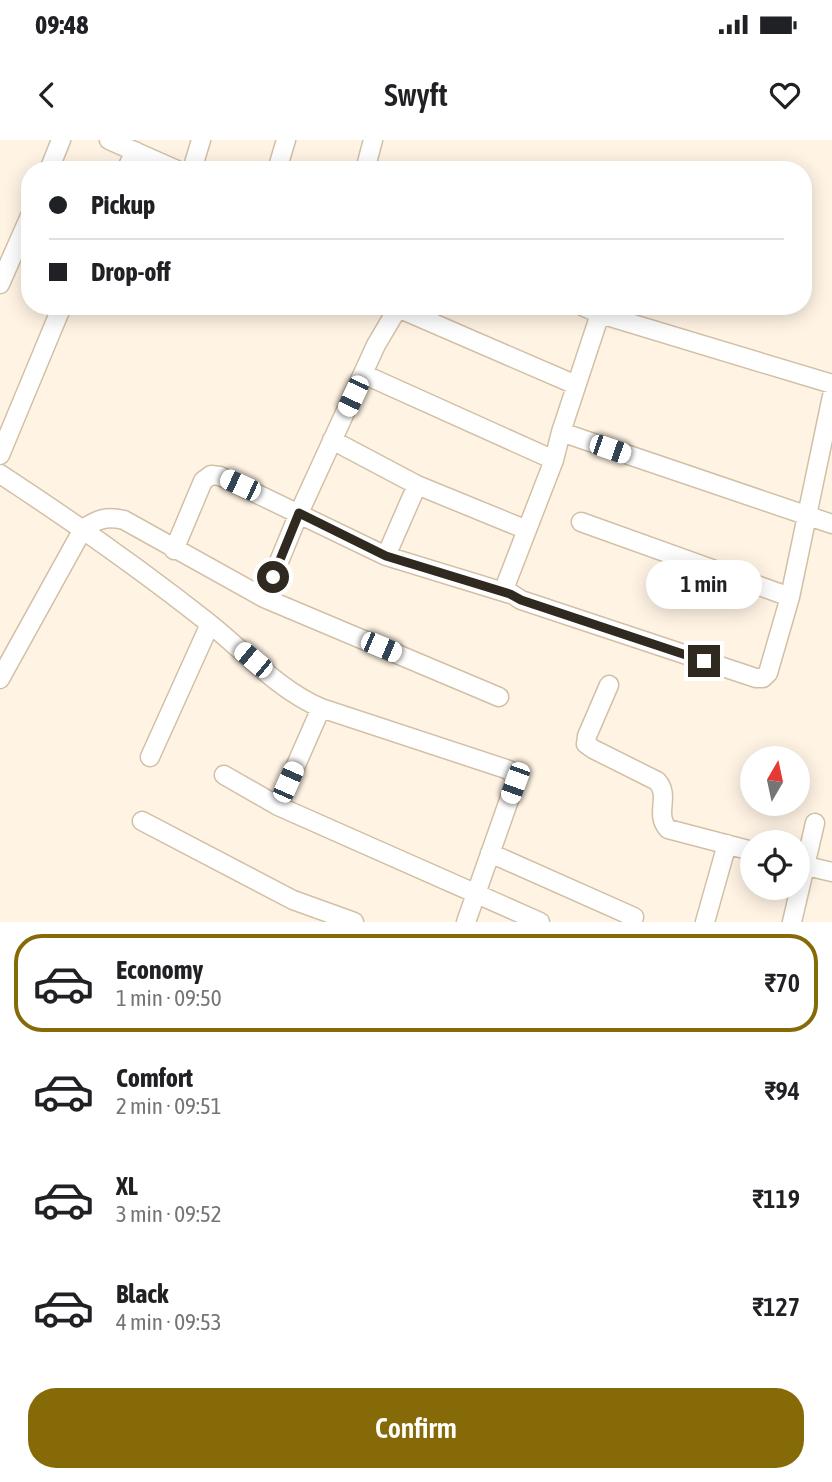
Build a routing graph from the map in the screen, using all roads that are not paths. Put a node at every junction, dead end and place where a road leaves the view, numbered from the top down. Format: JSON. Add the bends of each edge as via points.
{"nodes":[{"id":1,"x":61,"y":140,"type":"edge"},
{"id":2,"x":109,"y":140,"type":"edge"},
{"id":3,"x":201,"y":140,"type":"edge"},
{"id":4,"x":286,"y":140,"type":"edge"},
{"id":5,"x":373,"y":140,"type":"edge"},
{"id":6,"x":135,"y":151,"type":"junction"},
{"id":7,"x":53,"y":161,"type":"edge"},
{"id":8,"x":130,"y":161,"type":"edge"},
{"id":9,"x":157,"y":161,"type":"edge"},
{"id":10,"x":195,"y":161,"type":"edge"},
{"id":11,"x":280,"y":161,"type":"edge"},
{"id":12,"x":367,"y":161,"type":"edge"},
{"id":13,"x":21,"y":236,"type":"edge"},
{"id":14,"x":0,"y":284,"type":"edge"},
{"id":15,"x":58,"y":315,"type":"edge"},
{"id":16,"x":393,"y":315,"type":"edge"},
{"id":17,"x":416,"y":315,"type":"edge"},
{"id":18,"x":600,"y":315,"type":"edge"},
{"id":19,"x":603,"y":315,"type":"edge"},
{"id":20,"x":363,"y":374,"type":"junction"},
{"id":21,"x":832,"y":384,"type":"edge"},
{"id":22,"x":576,"y":385,"type":"junction"},
{"id":23,"x":832,"y":396,"type":"edge"},
{"id":24,"x":561,"y":432,"type":"junction"},
{"id":25,"x":332,"y":440,"type":"junction"},
{"id":26,"x":0,"y":455,"type":"edge"},
{"id":27,"x":554,"y":460,"type":"junction"},
{"id":28,"x":0,"y":474,"type":"edge"},
{"id":29,"x":417,"y":485,"type":"junction"},
{"id":30,"x":299,"y":513,"type":"junction"},
{"id":31,"x":805,"y":514,"type":"junction"},
{"id":32,"x":580,"y":522,"type":"dead end"},
{"id":33,"x":832,"y":524,"type":"edge"},
{"id":34,"x":83,"y":529,"type":"junction"},
{"id":35,"x":527,"y":530,"type":"junction"},
{"id":36,"x":174,"y":550,"type":"junction"},
{"id":37,"x":386,"y":556,"type":"junction"},
{"id":38,"x":510,"y":594,"type":"junction"},
{"id":39,"x":789,"y":597,"type":"junction"},
{"id":40,"x":264,"y":598,"type":"junction"},
{"id":41,"x":210,"y":624,"type":"junction"},
{"id":42,"x":0,"y":679,"type":"edge"},
{"id":43,"x":609,"y":685,"type":"dead end"},
{"id":44,"x":499,"y":697,"type":"dead end"},
{"id":45,"x":321,"y":708,"type":"junction"},
{"id":46,"x":150,"y":757,"type":"dead end"},
{"id":47,"x":224,"y":775,"type":"dead end"},
{"id":48,"x":278,"y":806,"type":"junction"},
{"id":49,"x":142,"y":821,"type":"dead end"},
{"id":50,"x":815,"y":823,"type":"dead end"},
{"id":51,"x":810,"y":839,"type":"edge"},
{"id":52,"x":727,"y":844,"type":"junction"},
{"id":53,"x":740,"y":848,"type":"edge"},
{"id":54,"x":490,"y":853,"type":"junction"},
{"id":55,"x":810,"y":867,"type":"edge"},
{"id":56,"x":832,"y":872,"type":"edge"},
{"id":57,"x":475,"y":893,"type":"junction"},
{"id":58,"x":796,"y":900,"type":"edge"},
{"id":59,"x":634,"y":917,"type":"dead end"},
{"id":60,"x":354,"y":922,"type":"edge"},
{"id":61,"x":466,"y":922,"type":"edge"},
{"id":62,"x":540,"y":922,"type":"edge"},
{"id":63,"x":705,"y":922,"type":"edge"},
{"id":64,"x":792,"y":922,"type":"edge"}],
"edges":[{"from":1,"to":7,"type":"street"},
{"from":2,"to":6,"type":"street"},
{"from":3,"to":10,"type":"street"},
{"from":4,"to":11,"type":"street"},
{"from":5,"to":12,"type":"street"},
{"from":6,"to":8,"type":"street"},
{"from":6,"to":9,"type":"street"},
{"from":13,"to":14,"type":"street"},
{"from":15,"to":26,"type":"street"},
{"from":16,"to":20,"type":"street"},
{"from":17,"to":22,"type":"street"},
{"from":18,"to":22,"type":"street"},
{"from":19,"to":21,"type":"street"},
{"from":20,"to":25,"type":"street"},
{"from":20,"to":27,"type":"street"},
{"from":22,"to":24,"type":"street"},
{"from":23,"to":31,"type":"street"},
{"from":24,"to":27,"type":"street"},
{"from":24,"to":31,"type":"street"},
{"from":25,"to":29,"type":"street"},
{"from":25,"to":30,"type":"street"},
{"from":27,"to":35,"type":"street"},
{"from":28,"to":34,"type":"street"},
{"from":29,"to":35,"type":"street"},
{"from":29,"to":37,"type":"street"},
{"from":30,"to":36,"type":"street","via":[[211,475],[204,481]]},
{"from":30,"to":37,"type":"street"},
{"from":30,"to":40,"type":"street"},
{"from":31,"to":33,"type":"street"},
{"from":31,"to":39,"type":"street"},
{"from":32,"to":39,"type":"street"},
{"from":34,"to":36,"type":"street","via":[[100,518],[124,520]]},
{"from":34,"to":41,"type":"street"},
{"from":34,"to":42,"type":"street"},
{"from":35,"to":38,"type":"street","via":[[506,584]]},
{"from":36,"to":40,"type":"street"},
{"from":37,"to":38,"type":"street"},
{"from":38,"to":39,"type":"street","via":[[756,678],[768,673]]},
{"from":40,"to":44,"type":"street"},
{"from":41,"to":45,"type":"street","via":[[295,695]]},
{"from":41,"to":46,"type":"street"},
{"from":43,"to":52,"type":"street","via":[[586,744],[657,781],[663,788],[661,816],[668,829]]},
{"from":45,"to":48,"type":"street"},
{"from":45,"to":54,"type":"street","via":[[509,770],[515,783]]},
{"from":47,"to":48,"type":"street"},
{"from":48,"to":57,"type":"street"},
{"from":49,"to":60,"type":"street","via":[[293,900]]},
{"from":50,"to":51,"type":"street"},
{"from":52,"to":53,"type":"street"},
{"from":52,"to":63,"type":"street"},
{"from":54,"to":57,"type":"street"},
{"from":54,"to":59,"type":"street"},
{"from":55,"to":56,"type":"street"},
{"from":57,"to":61,"type":"street"},
{"from":57,"to":62,"type":"street"},
{"from":58,"to":64,"type":"street"}]}
